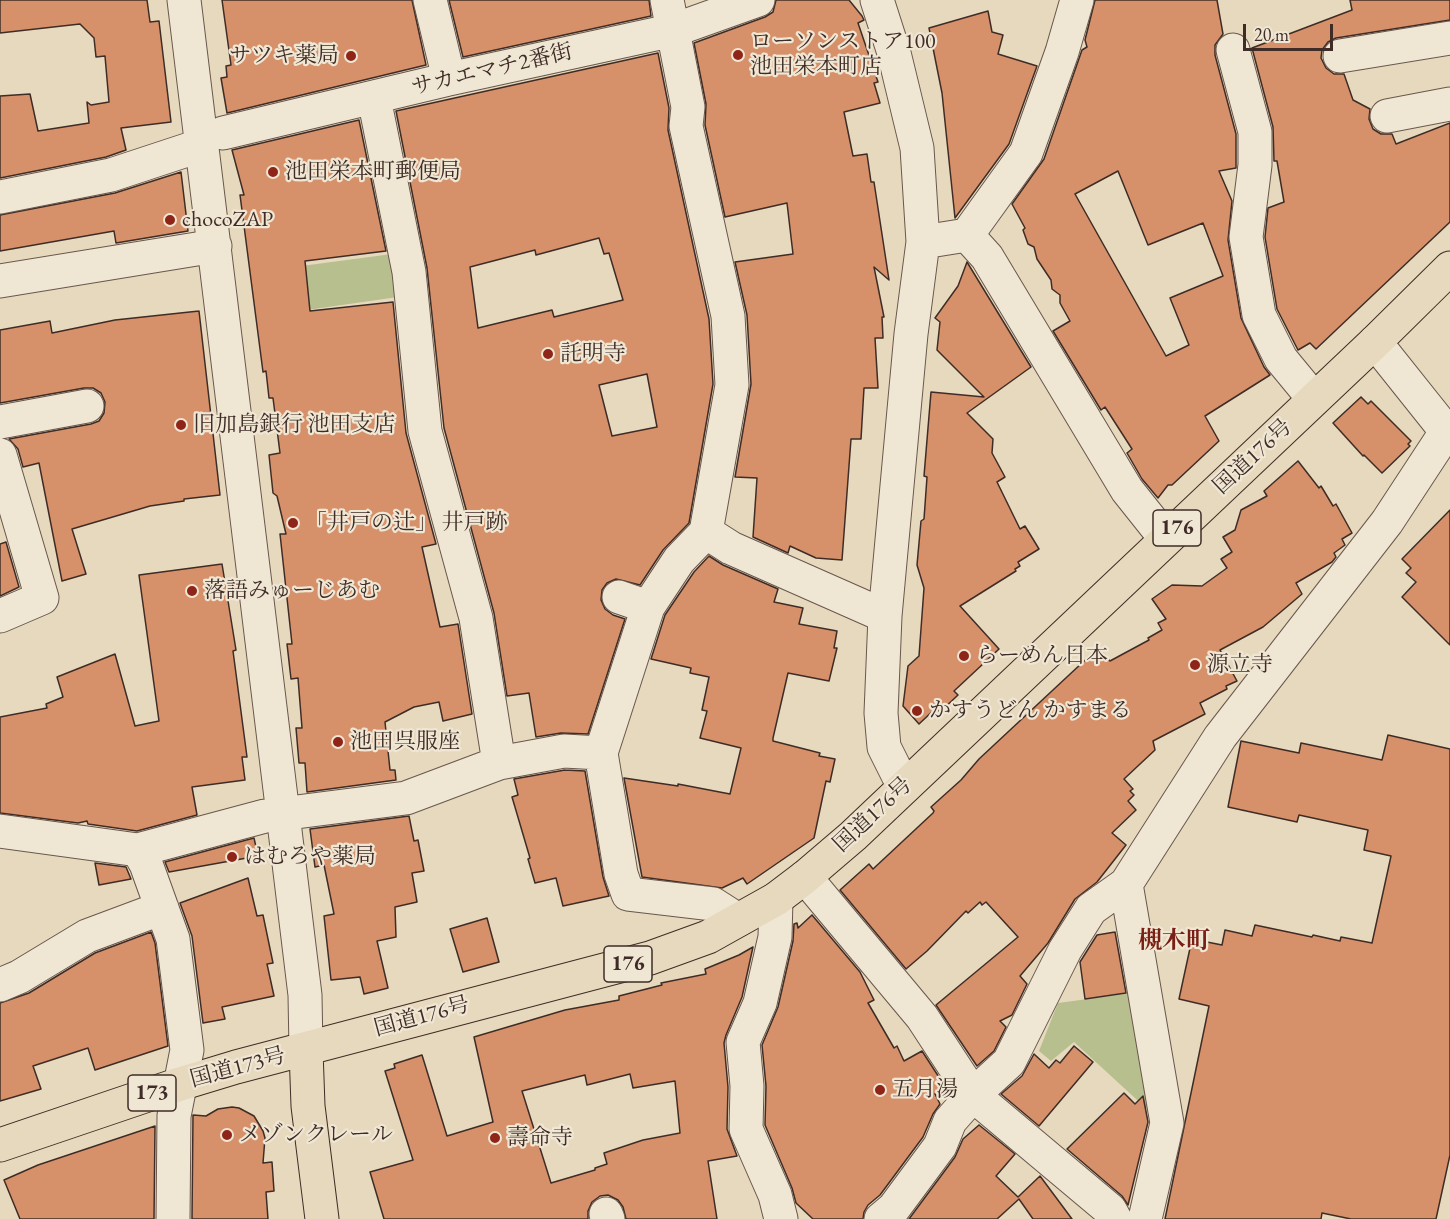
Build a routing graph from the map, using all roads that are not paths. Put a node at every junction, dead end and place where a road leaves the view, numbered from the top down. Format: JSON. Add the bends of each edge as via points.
{"nodes":[{"id":1,"x":184,"y":0,"type":"edge"},
{"id":2,"x":430,"y":0,"type":"edge"},
{"id":3,"x":758,"y":0,"type":"edge"},
{"id":4,"x":878,"y":0,"type":"edge"},
{"id":5,"x":1077,"y":0,"type":"edge"},
{"id":6,"x":671,"y":15,"type":"edge"},
{"id":7,"x":1450,"y":38,"type":"edge"},
{"id":8,"x":1233,"y":50,"type":"dead end"},
{"id":9,"x":1340,"y":56,"type":"dead end"},
{"id":10,"x":449,"y":79,"type":"junction"},
{"id":11,"x":374,"y":98,"type":"junction"},
{"id":12,"x":1450,"y":104,"type":"edge"},
{"id":13,"x":1387,"y":116,"type":"dead end"},
{"id":14,"x":213,"y":139,"type":"junction"},
{"id":15,"x":0,"y":197,"type":"edge"},
{"id":16,"x":967,"y":235,"type":"junction"},
{"id":17,"x":923,"y":242,"type":"junction"},
{"id":18,"x":215,"y":246,"type":"junction"},
{"id":19,"x":1450,"y":268,"type":"edge"},
{"id":20,"x":0,"y":281,"type":"edge"},
{"id":21,"x":1375,"y":342,"type":"junction"},
{"id":22,"x":1314,"y":399,"type":"junction"},
{"id":23,"x":87,"y":406,"type":"dead end"},
{"id":24,"x":0,"y":422,"type":"edge"},
{"id":25,"x":1448,"y":434,"type":"edge"},
{"id":26,"x":0,"y":455,"type":"edge"},
{"id":27,"x":706,"y":532,"type":"junction"},
{"id":28,"x":1166,"y":538,"type":"junction"},
{"id":29,"x":0,"y":616,"type":"edge"},
{"id":30,"x":885,"y":616,"type":"junction"},
{"id":31,"x":601,"y":753,"type":"junction"},
{"id":32,"x":499,"y":763,"type":"junction"},
{"id":33,"x":904,"y":787,"type":"junction"},
{"id":34,"x":283,"y":814,"type":"junction"},
{"id":35,"x":0,"y":831,"type":"edge"},
{"id":36,"x":138,"y":850,"type":"junction"},
{"id":37,"x":805,"y":877,"type":"junction"},
{"id":38,"x":1126,"y":884,"type":"junction"},
{"id":39,"x":776,"y":899,"type":"junction"},
{"id":40,"x":162,"y":908,"type":"junction"},
{"id":41,"x":738,"y":920,"type":"junction"},
{"id":42,"x":0,"y":985,"type":"edge"},
{"id":43,"x":306,"y":1050,"type":"junction"},
{"id":44,"x":180,"y":1084,"type":"junction"},
{"id":45,"x":973,"y":1095,"type":"junction"},
{"id":46,"x":0,"y":1145,"type":"edge"},
{"id":47,"x":173,"y":1219,"type":"edge"},
{"id":48,"x":322,"y":1219,"type":"edge"},
{"id":49,"x":781,"y":1219,"type":"edge"},
{"id":50,"x":881,"y":1219,"type":"edge"},
{"id":51,"x":1115,"y":1219,"type":"edge"},
{"id":52,"x":1145,"y":1219,"type":"edge"}],
"edges":[{"from":1,"to":14,"type":"street"},
{"from":2,"to":10,"type":"street"},
{"from":3,"to":6,"type":"street","name":"サカエマチ2番街"},
{"from":4,"to":17,"type":"street","via":[[917,148]]},
{"from":5,"to":16,"type":"street","via":[[1026,153]]},
{"from":6,"to":10,"type":"street","name":"サカエマチ2番街"},
{"from":6,"to":27,"type":"street","via":[[688,107],[686,126],[728,316],[732,385]]},
{"from":7,"to":9,"type":"street"},
{"from":8,"to":22,"type":"street","via":[[1255,132],[1246,237],[1258,315],[1281,359]]},
{"from":10,"to":11,"type":"street","name":"サカエマチ2番街"},
{"from":11,"to":14,"type":"street","name":"サカエマチ2番街"},
{"from":11,"to":32,"type":"street","via":[[409,272],[425,431],[476,618]]},
{"from":12,"to":13,"type":"street"},
{"from":14,"to":15,"type":"street","name":"サカエマチ2番街","via":[[111,175]]},
{"from":14,"to":18,"type":"street"},
{"from":16,"to":17,"type":"street"},
{"from":16,"to":28,"type":"street","via":[[987,257],[1127,490]]},
{"from":17,"to":30,"type":"street"},
{"from":18,"to":20,"type":"street"},
{"from":18,"to":34,"type":"street"},
{"from":19,"to":21,"type":"highway","name":"国道176号","number":"176"},
{"from":21,"to":22,"type":"highway","name":"国道176号","number":"176"},
{"from":21,"to":25,"type":"street"},
{"from":22,"to":28,"type":"highway","name":"国道176号","number":"176"},
{"from":23,"to":24,"type":"street"},
{"from":25,"to":38,"type":"street","via":[[1387,522],[1220,737]]},
{"from":26,"to":29,"type":"street","via":[[42,598]]},
{"from":27,"to":30,"type":"street","via":[[731,548]]},
{"from":27,"to":31,"type":"street","via":[[633,602]]},
{"from":28,"to":33,"type":"highway","name":"国道176号","number":"176"},
{"from":30,"to":33,"type":"street","via":[[881,713],[884,747]]},
{"from":31,"to":32,"type":"street","via":[[564,751]]},
{"from":31,"to":41,"type":"street","via":[[621,874],[628,894],[713,904]]},
{"from":32,"to":34,"type":"street","via":[[406,798]]},
{"from":33,"to":37,"type":"highway","name":"国道176号","number":"176"},
{"from":34,"to":36,"type":"street"},
{"from":34,"to":43,"type":"street","via":[[305,995]]},
{"from":35,"to":36,"type":"street"},
{"from":36,"to":40,"type":"street"},
{"from":37,"to":39,"type":"highway","name":"国道176号","number":"176"},
{"from":37,"to":45,"type":"street","via":[[922,1017]]},
{"from":38,"to":45,"type":"street","via":[[1091,909],[1065,950],[1009,1062]]},
{"from":38,"to":52,"type":"street","via":[[1167,1123]]},
{"from":39,"to":41,"type":"highway","name":"国道176号","number":"176"},
{"from":39,"to":49,"type":"street","via":[[775,937],[760,1003],[743,1041],[746,1129]]},
{"from":40,"to":42,"type":"street","via":[[87,936]]},
{"from":40,"to":44,"type":"street","via":[[173,939],[187,1050]]},
{"from":41,"to":43,"type":"highway","name":"国道176号","number":"176","via":[[708,937],[650,958]]},
{"from":43,"to":44,"type":"highway","name":"国道173号","number":"173"},
{"from":43,"to":48,"type":"highway","via":[[308,1106]]},
{"from":44,"to":46,"type":"highway","name":"国道173号","number":"173"},
{"from":44,"to":47,"type":"street","via":[[174,1116]]},
{"from":45,"to":50,"type":"street","via":[[950,1121],[940,1146],[894,1208]]},
{"from":45,"to":51,"type":"street","via":[[1110,1210]]}]}
